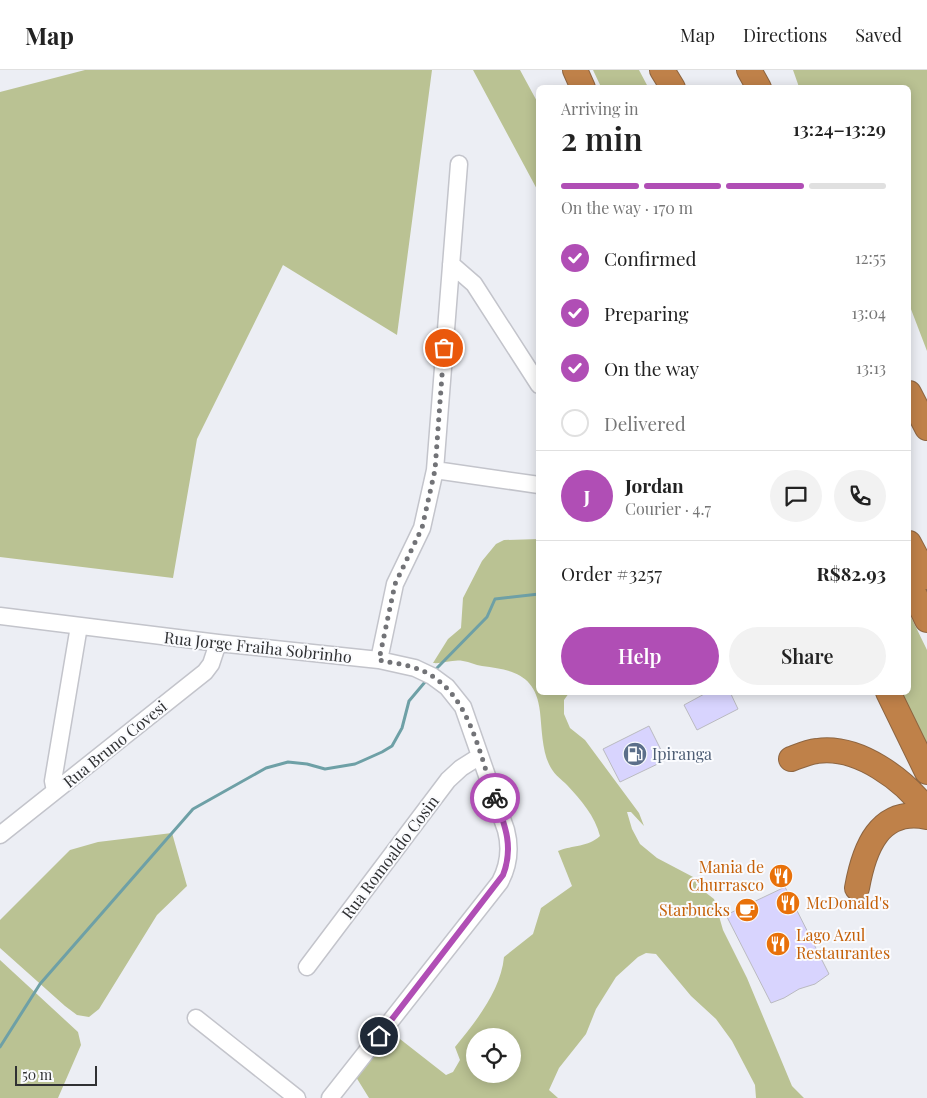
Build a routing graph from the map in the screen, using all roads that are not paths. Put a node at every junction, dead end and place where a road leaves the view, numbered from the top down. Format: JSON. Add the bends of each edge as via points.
{"nodes":[{"id":1,"x":574,"y":70,"type":"edge"},
{"id":2,"x":654,"y":70,"type":"edge"},
{"id":3,"x":662,"y":70,"type":"edge"},
{"id":4,"x":749,"y":70,"type":"edge"},
{"id":5,"x":582,"y":85,"type":"edge"},
{"id":6,"x":661,"y":85,"type":"edge"},
{"id":7,"x":671,"y":85,"type":"edge"},
{"id":8,"x":757,"y":85,"type":"edge"},
{"id":9,"x":459,"y":164,"type":"dead end"},
{"id":10,"x":452,"y":264,"type":"junction"},
{"id":11,"x":536,"y":380,"type":"edge"},
{"id":12,"x":911,"y":397,"type":"edge"},
{"id":13,"x":927,"y":428,"type":"edge"},
{"id":14,"x":435,"y":470,"type":"junction"},
{"id":15,"x":536,"y":485,"type":"edge"},
{"id":16,"x":911,"y":547,"type":"edge"},
{"id":17,"x":927,"y":576,"type":"edge"},
{"id":18,"x":911,"y":587,"type":"edge"},
{"id":19,"x":0,"y":616,"type":"edge"},
{"id":20,"x":927,"y":620,"type":"edge"},
{"id":21,"x":79,"y":626,"type":"junction"},
{"id":22,"x":218,"y":643,"type":"junction"},
{"id":23,"x":379,"y":660,"type":"junction"},
{"id":24,"x":889,"y":695,"type":"edge"},
{"id":25,"x":480,"y":756,"type":"junction"},
{"id":26,"x":791,"y":759,"type":"dead end"},
{"id":27,"x":927,"y":772,"type":"edge"},
{"id":28,"x":55,"y":792,"type":"junction"},
{"id":29,"x":927,"y":811,"type":"edge"},
{"id":30,"x":927,"y":818,"type":"edge"},
{"id":31,"x":0,"y":835,"type":"edge"},
{"id":32,"x":857,"y":888,"type":"dead end"},
{"id":33,"x":307,"y":967,"type":"dead end"},
{"id":34,"x":196,"y":1018,"type":"dead end"},
{"id":35,"x":297,"y":1098,"type":"edge"},
{"id":36,"x":330,"y":1098,"type":"edge"}],
"edges":[{"from":1,"to":5,"type":"highway"},
{"from":2,"to":6,"type":"highway"},
{"from":3,"to":7,"type":"highway"},
{"from":4,"to":8,"type":"highway"},
{"from":9,"to":10,"type":"street"},
{"from":10,"to":11,"type":"street","via":[[474,284]]},
{"from":10,"to":14,"type":"street"},
{"from":12,"to":13,"type":"highway"},
{"from":14,"to":15,"type":"street"},
{"from":14,"to":23,"type":"street","via":[[422,528],[395,584]]},
{"from":16,"to":17,"type":"highway"},
{"from":18,"to":20,"type":"highway"},
{"from":19,"to":21,"type":"street","name":"Rua Jorge Fraiha Sobrinho"},
{"from":21,"to":22,"type":"street","name":"Rua Jorge Fraiha Sobrinho"},
{"from":21,"to":28,"type":"street","via":[[53,781]]},
{"from":22,"to":23,"type":"street","name":"Rua Jorge Fraiha Sobrinho"},
{"from":22,"to":28,"type":"street","name":"Rua Bruno Covesi","via":[[205,672]]},
{"from":23,"to":25,"type":"street","name":"Rua Jorge Fraiha Sobrinho","via":[[415,668],[448,688],[463,707]]},
{"from":24,"to":27,"type":"highway"},
{"from":25,"to":33,"type":"street","name":"Rua Romoaldo Cosin","via":[[448,780]]},
{"from":25,"to":36,"type":"street","name":"Rua Jorge Fraiha Sobrinho","via":[[509,840],[508,861],[503,875]]},
{"from":26,"to":29,"type":"highway","via":[[817,751],[858,757],[904,785]]},
{"from":28,"to":31,"type":"street","name":"Rua Bruno Covesi"},
{"from":30,"to":32,"type":"highway","via":[[904,817],[888,822],[875,834],[866,852]]},
{"from":34,"to":35,"type":"street"}]}
